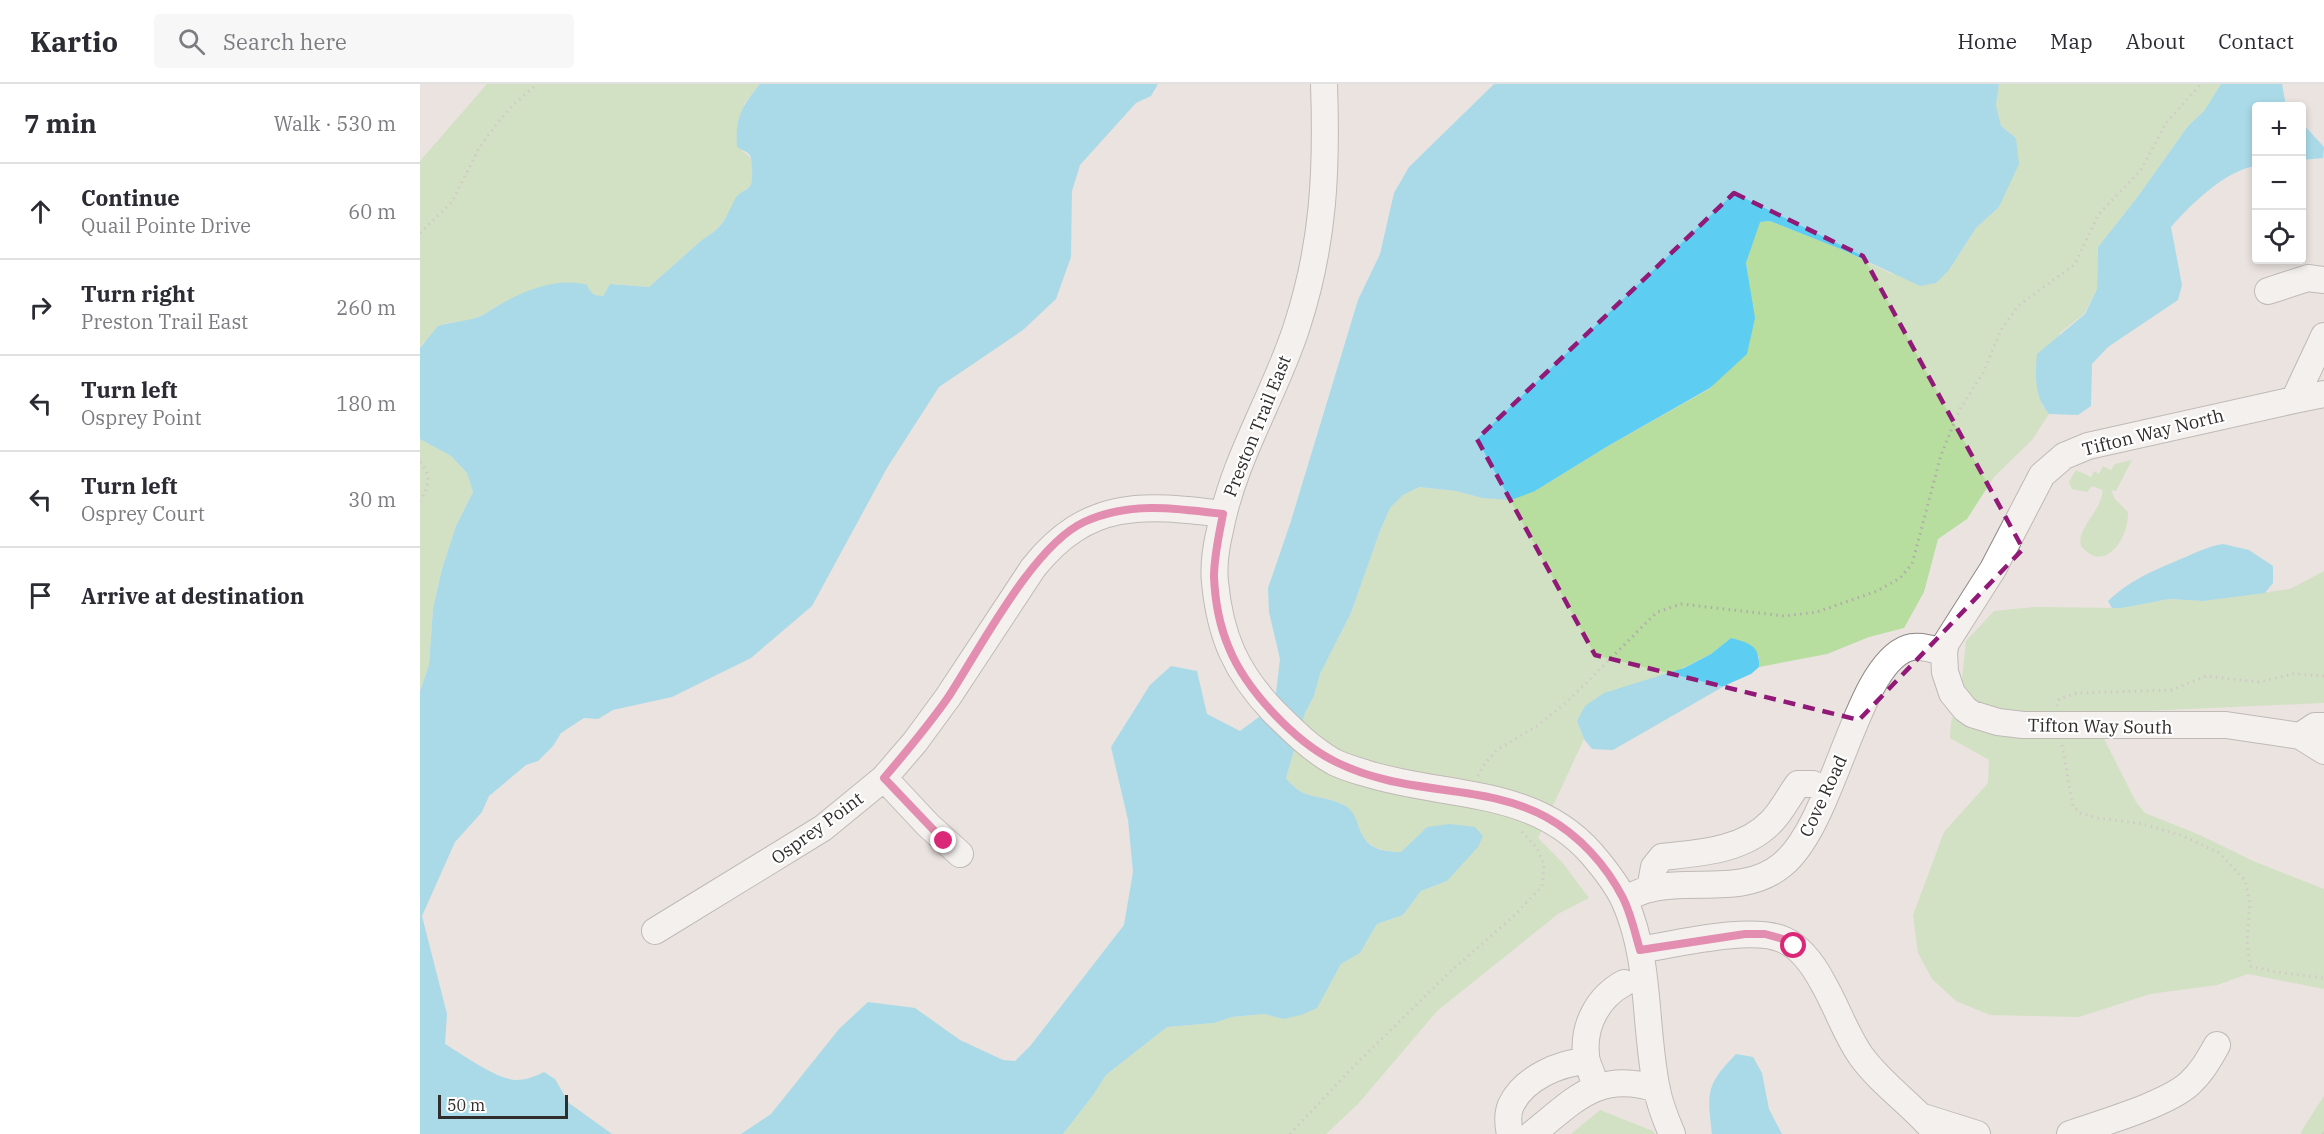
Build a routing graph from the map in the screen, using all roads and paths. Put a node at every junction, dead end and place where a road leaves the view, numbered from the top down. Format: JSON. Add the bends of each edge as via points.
{"nodes":[{"id":1,"x":537,"y":84,"type":"edge"},
{"id":2,"x":1324,"y":84,"type":"edge"},
{"id":3,"x":2201,"y":84,"type":"edge"},
{"id":4,"x":420,"y":233,"type":"edge"},
{"id":5,"x":2324,"y":280,"type":"edge"},
{"id":6,"x":2268,"y":291,"type":"dead end"},
{"id":7,"x":2324,"y":336,"type":"edge"},
{"id":8,"x":2324,"y":393,"type":"edge"},
{"id":9,"x":2294,"y":400,"type":"junction"},
{"id":10,"x":420,"y":462,"type":"edge"},
{"id":11,"x":420,"y":501,"type":"edge"},
{"id":12,"x":1223,"y":514,"type":"junction"},
{"id":13,"x":1944,"y":652,"type":"junction"},
{"id":14,"x":2324,"y":676,"type":"edge"},
{"id":15,"x":2058,"y":725,"type":"junction"},
{"id":16,"x":2324,"y":726,"type":"edge"},
{"id":17,"x":2300,"y":736,"type":"junction"},
{"id":18,"x":2324,"y":751,"type":"edge"},
{"id":19,"x":884,"y":778,"type":"junction"},
{"id":20,"x":1827,"y":790,"type":"junction"},
{"id":21,"x":1469,"y":793,"type":"junction"},
{"id":22,"x":1519,"y":830,"type":"dead end"},
{"id":23,"x":960,"y":854,"type":"dead end"},
{"id":24,"x":1650,"y":889,"type":"junction"},
{"id":25,"x":1624,"y":899,"type":"junction"},
{"id":26,"x":655,"y":931,"type":"dead end"},
{"id":27,"x":1640,"y":950,"type":"junction"},
{"id":28,"x":2324,"y":978,"type":"edge"},
{"id":29,"x":1624,"y":983,"type":"dead end"},
{"id":30,"x":2217,"y":1045,"type":"dead end"},
{"id":31,"x":1587,"y":1061,"type":"junction"},
{"id":32,"x":1596,"y":1087,"type":"junction"},
{"id":33,"x":1657,"y":1089,"type":"junction"},
{"id":34,"x":1930,"y":1125,"type":"edge"},
{"id":35,"x":1290,"y":1134,"type":"edge"},
{"id":36,"x":1510,"y":1134,"type":"edge"},
{"id":37,"x":1532,"y":1134,"type":"edge"},
{"id":38,"x":1672,"y":1134,"type":"edge"},
{"id":39,"x":1977,"y":1134,"type":"edge"},
{"id":40,"x":2070,"y":1134,"type":"edge"}],
"edges":[{"from":1,"to":4,"type":"path","via":[[494,128],[479,148],[452,202]]},
{"from":2,"to":12,"type":"street","name":"Preston Trail East","via":[[1325,193],[1309,285],[1296,330],[1234,476]]},
{"from":3,"to":21,"type":"path","via":[[2166,123],[2141,170],[2098,215],[2075,264],[2018,306],[2001,330],[1941,455],[1912,564],[1900,578],[1877,591],[1817,612],[1785,616],[1682,604],[1657,612],[1567,702],[1497,750]]},
{"from":5,"to":6,"type":"street","via":[[2308,278]]},
{"from":7,"to":9,"type":"street"},
{"from":8,"to":9,"type":"street","name":"Tifton Way North"},
{"from":9,"to":13,"type":"street","name":"Tifton Way North","via":[[2088,446],[2064,456],[2035,485],[1993,569]]},
{"from":10,"to":11,"type":"path","via":[[429,481]]},
{"from":12,"to":19,"type":"street","name":"Osprey Point","via":[[1166,507],[1135,508],[1083,522],[1064,535],[1033,568],[948,697]]},
{"from":12,"to":21,"type":"street","name":"Preston Trail East","via":[[1215,552],[1219,615],[1228,648],[1241,673],[1269,707],[1305,742],[1334,762],[1385,780]]},
{"from":13,"to":15,"type":"street","name":"Tifton Way South","via":[[1945,672],[1953,693],[1972,714],[1998,722]]},
{"from":13,"to":20,"type":"street","name":"Cove Road","via":[[1910,647],[1887,662],[1861,709]]},
{"from":14,"to":15,"type":"path","via":[[2293,674],[2259,682],[2206,676],[2172,690],[2077,693],[2059,699]]},
{"from":15,"to":17,"type":"street","name":"Tifton Way South","via":[[2226,725]]},
{"from":15,"to":28,"type":"path","via":[[2073,806],[2080,813],[2143,824],[2218,852],[2245,880],[2250,903],[2250,966]]},
{"from":16,"to":17,"type":"street","via":[[2314,726]]},
{"from":17,"to":18,"type":"street","name":"Tifton Way South"},
{"from":19,"to":23,"type":"street"},
{"from":19,"to":26,"type":"street","name":"Osprey Point","via":[[824,828]]},
{"from":20,"to":24,"type":"street","name":"Cove Road","via":[[1804,839],[1771,873],[1736,884]]},
{"from":20,"to":24,"type":"street","via":[[1813,784],[1798,784],[1771,822],[1746,841],[1712,851],[1662,857],[1654,867]]},
{"from":21,"to":25,"type":"street","name":"Preston Trail East","via":[[1529,809],[1556,824],[1588,849]]},
{"from":22,"to":35,"type":"path","via":[[1538,848],[1544,865],[1542,886],[1352,1068]]},
{"from":24,"to":25,"type":"street","name":"Cove Road"},
{"from":25,"to":27,"type":"street","name":"Preston Trail East"},
{"from":27,"to":33,"type":"street","name":"Preston Trail East"},
{"from":27,"to":34,"type":"street","via":[[1745,934],[1765,934],[1789,942],[1804,954],[1823,982],[1861,1055],[1882,1081]]},
{"from":29,"to":31,"type":"street","via":[[1601,1002],[1590,1020]]},
{"from":30,"to":40,"type":"street","via":[[2203,1069],[2173,1096]]},
{"from":31,"to":32,"type":"street"},
{"from":31,"to":36,"type":"street","via":[[1548,1070],[1521,1092],[1510,1107]]},
{"from":32,"to":33,"type":"street","via":[[1621,1082]]},
{"from":32,"to":37,"type":"street"},
{"from":33,"to":38,"type":"street","name":"Preston Trail East"},
{"from":34,"to":39,"type":"street"}]}
